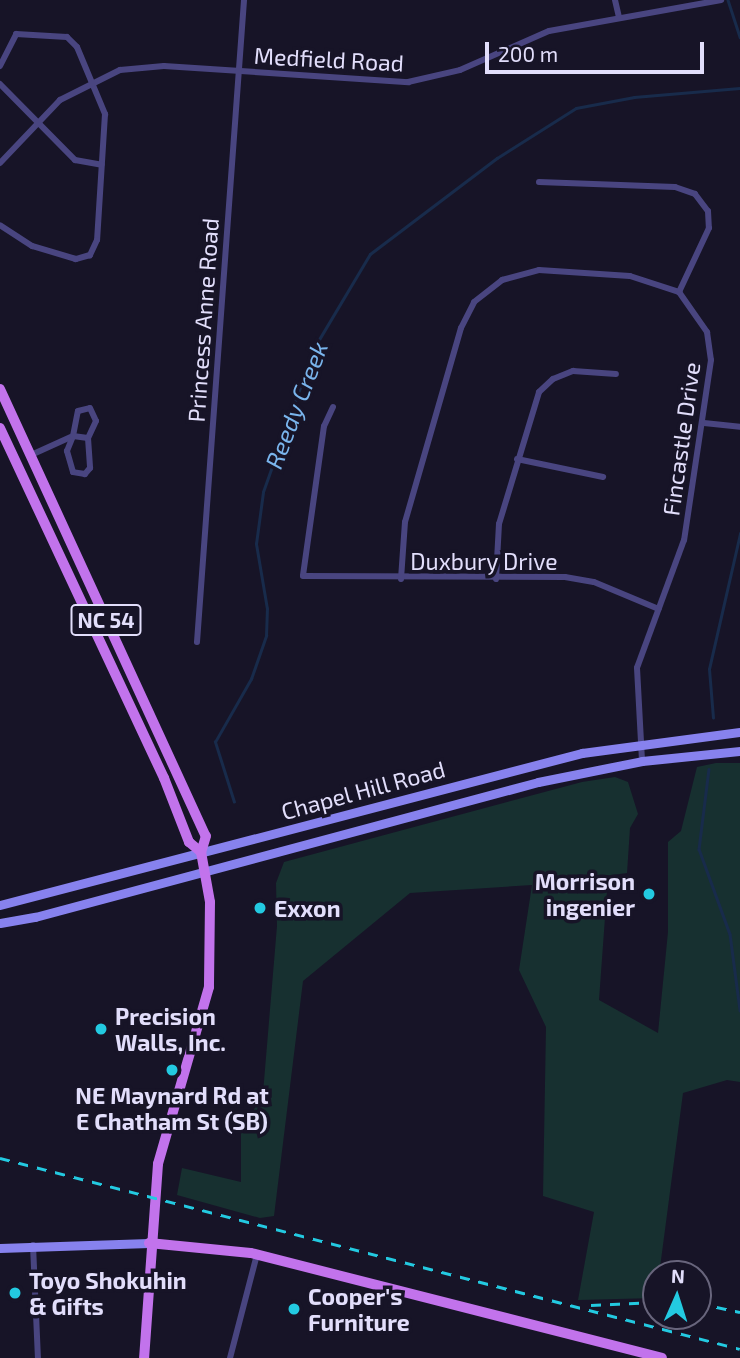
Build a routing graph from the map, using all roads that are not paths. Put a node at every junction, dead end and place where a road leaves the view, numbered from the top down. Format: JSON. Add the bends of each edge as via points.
{"nodes":[{"id":1,"x":244,"y":0,"type":"edge"},
{"id":2,"x":615,"y":0,"type":"edge"},
{"id":3,"x":721,"y":0,"type":"edge"},
{"id":4,"x":619,"y":18,"type":"junction"},
{"id":5,"x":0,"y":66,"type":"edge"},
{"id":6,"x":240,"y":71,"type":"junction"},
{"id":7,"x":92,"y":80,"type":"junction"},
{"id":8,"x":0,"y":83,"type":"edge"},
{"id":9,"x":35,"y":123,"type":"junction"},
{"id":10,"x":0,"y":163,"type":"edge"},
{"id":11,"x":102,"y":165,"type":"junction"},
{"id":12,"x":539,"y":182,"type":"dead end"},
{"id":13,"x":0,"y":225,"type":"edge"},
{"id":14,"x":679,"y":292,"type":"junction"},
{"id":15,"x":616,"y":374,"type":"dead end"},
{"id":16,"x":0,"y":388,"type":"edge"},
{"id":17,"x":333,"y":407,"type":"dead end"},
{"id":18,"x":704,"y":423,"type":"junction"},
{"id":19,"x":740,"y":427,"type":"edge"},
{"id":20,"x":0,"y":428,"type":"edge"},
{"id":21,"x":74,"y":436,"type":"junction"},
{"id":22,"x":88,"y":438,"type":"junction"},
{"id":23,"x":31,"y":455,"type":"junction"},
{"id":24,"x":517,"y":459,"type":"junction"},
{"id":25,"x":603,"y":477,"type":"dead end"},
{"id":26,"x":401,"y":579,"type":"junction"},
{"id":27,"x":496,"y":579,"type":"junction"},
{"id":28,"x":659,"y":609,"type":"junction"},
{"id":29,"x":198,"y":642,"type":"dead end"},
{"id":30,"x":740,"y":732,"type":"edge"},
{"id":31,"x":641,"y":742,"type":"junction"},
{"id":32,"x":740,"y":751,"type":"edge"},
{"id":33,"x":642,"y":761,"type":"junction"},
{"id":34,"x":201,"y":852,"type":"junction"},
{"id":35,"x":204,"y":872,"type":"junction"},
{"id":36,"x":0,"y":905,"type":"edge"},
{"id":37,"x":0,"y":923,"type":"edge"},
{"id":38,"x":33,"y":1244,"type":"junction"},
{"id":39,"x":149,"y":1244,"type":"junction"},
{"id":40,"x":0,"y":1248,"type":"edge"},
{"id":41,"x":257,"y":1254,"type":"junction"},
{"id":42,"x":38,"y":1358,"type":"edge"},
{"id":43,"x":144,"y":1358,"type":"edge"},
{"id":44,"x":230,"y":1358,"type":"edge"},
{"id":45,"x":662,"y":1358,"type":"edge"}],
"edges":[{"from":1,"to":6,"type":"street","name":"Princess Anne Road"},
{"from":2,"to":4,"type":"street"},
{"from":3,"to":4,"type":"street","name":"Medfield Road"},
{"from":4,"to":6,"type":"street","name":"Medfield Road","via":[[539,34],[460,70],[419,80]]},
{"from":5,"to":7,"type":"street","via":[[16,34],[67,37],[77,47]]},
{"from":6,"to":7,"type":"street","name":"Medfield Road","via":[[140,67]]},
{"from":6,"to":29,"type":"street","name":"Princess Anne Road"},
{"from":7,"to":9,"type":"street","name":"Medfield Road","via":[[67,94]]},
{"from":7,"to":11,"type":"street","via":[[105,114]]},
{"from":8,"to":9,"type":"street"},
{"from":9,"to":10,"type":"street","name":"Medfield Road"},
{"from":9,"to":11,"type":"street","via":[[80,163]]},
{"from":11,"to":13,"type":"street","via":[[97,240],[87,257],[76,259],[32,246]]},
{"from":12,"to":14,"type":"street","via":[[675,187],[695,194],[708,211],[709,228]]},
{"from":14,"to":18,"type":"street","name":"Fincastle Drive","via":[[699,315],[710,346]]},
{"from":14,"to":26,"type":"street","via":[[630,276],[539,270],[502,280],[474,302],[461,328],[405,522]]},
{"from":15,"to":24,"type":"street","via":[[573,371],[545,385],[534,402]]},
{"from":16,"to":23,"type":"main road","number":"NC 54"},
{"from":17,"to":26,"type":"street","name":"Duxbury Drive","via":[[324,426],[303,576]]},
{"from":18,"to":19,"type":"street"},
{"from":18,"to":28,"type":"street","name":"Fincastle Drive","via":[[684,540]]},
{"from":20,"to":34,"type":"main road","number":"NC 54","via":[[164,778],[189,842]]},
{"from":21,"to":22,"type":"street"},
{"from":21,"to":22,"type":"street","via":[[76,415],[85,407],[96,415]]},
{"from":21,"to":22,"type":"street","via":[[69,460],[73,472],[80,475],[90,468]]},
{"from":21,"to":23,"type":"street"},
{"from":23,"to":34,"type":"main road","number":"NC 54","via":[[191,798],[206,836]]},
{"from":24,"to":25,"type":"street"},
{"from":24,"to":27,"type":"street","via":[[497,537]]},
{"from":26,"to":27,"type":"street","name":"Duxbury Drive"},
{"from":27,"to":28,"type":"street","name":"Duxbury Drive","via":[[578,578]]},
{"from":28,"to":31,"type":"street","name":"Fincastle Drive","via":[[637,668]]},
{"from":30,"to":31,"type":"main road","name":"Chapel Hill Road"},
{"from":31,"to":33,"type":"street","name":"Fincastle Drive"},
{"from":31,"to":34,"type":"main road","name":"Chapel Hill Road","via":[[542,762]]},
{"from":32,"to":33,"type":"main road","name":"Chapel Hill Road"},
{"from":33,"to":35,"type":"main road","name":"Chapel Hill Road","via":[[538,782]]},
{"from":34,"to":35,"type":"main road","number":"NC 54"},
{"from":34,"to":36,"type":"main road","name":"Chapel Hill Road"},
{"from":35,"to":37,"type":"main road","name":"Chapel Hill Road"},
{"from":35,"to":39,"type":"main road","via":[[210,902],[209,987],[158,1164]]},
{"from":38,"to":39,"type":"main road"},
{"from":38,"to":40,"type":"main road"},
{"from":38,"to":42,"type":"street"},
{"from":39,"to":41,"type":"main road"},
{"from":39,"to":43,"type":"main road"},
{"from":41,"to":44,"type":"street"},
{"from":41,"to":45,"type":"main road"}]}
